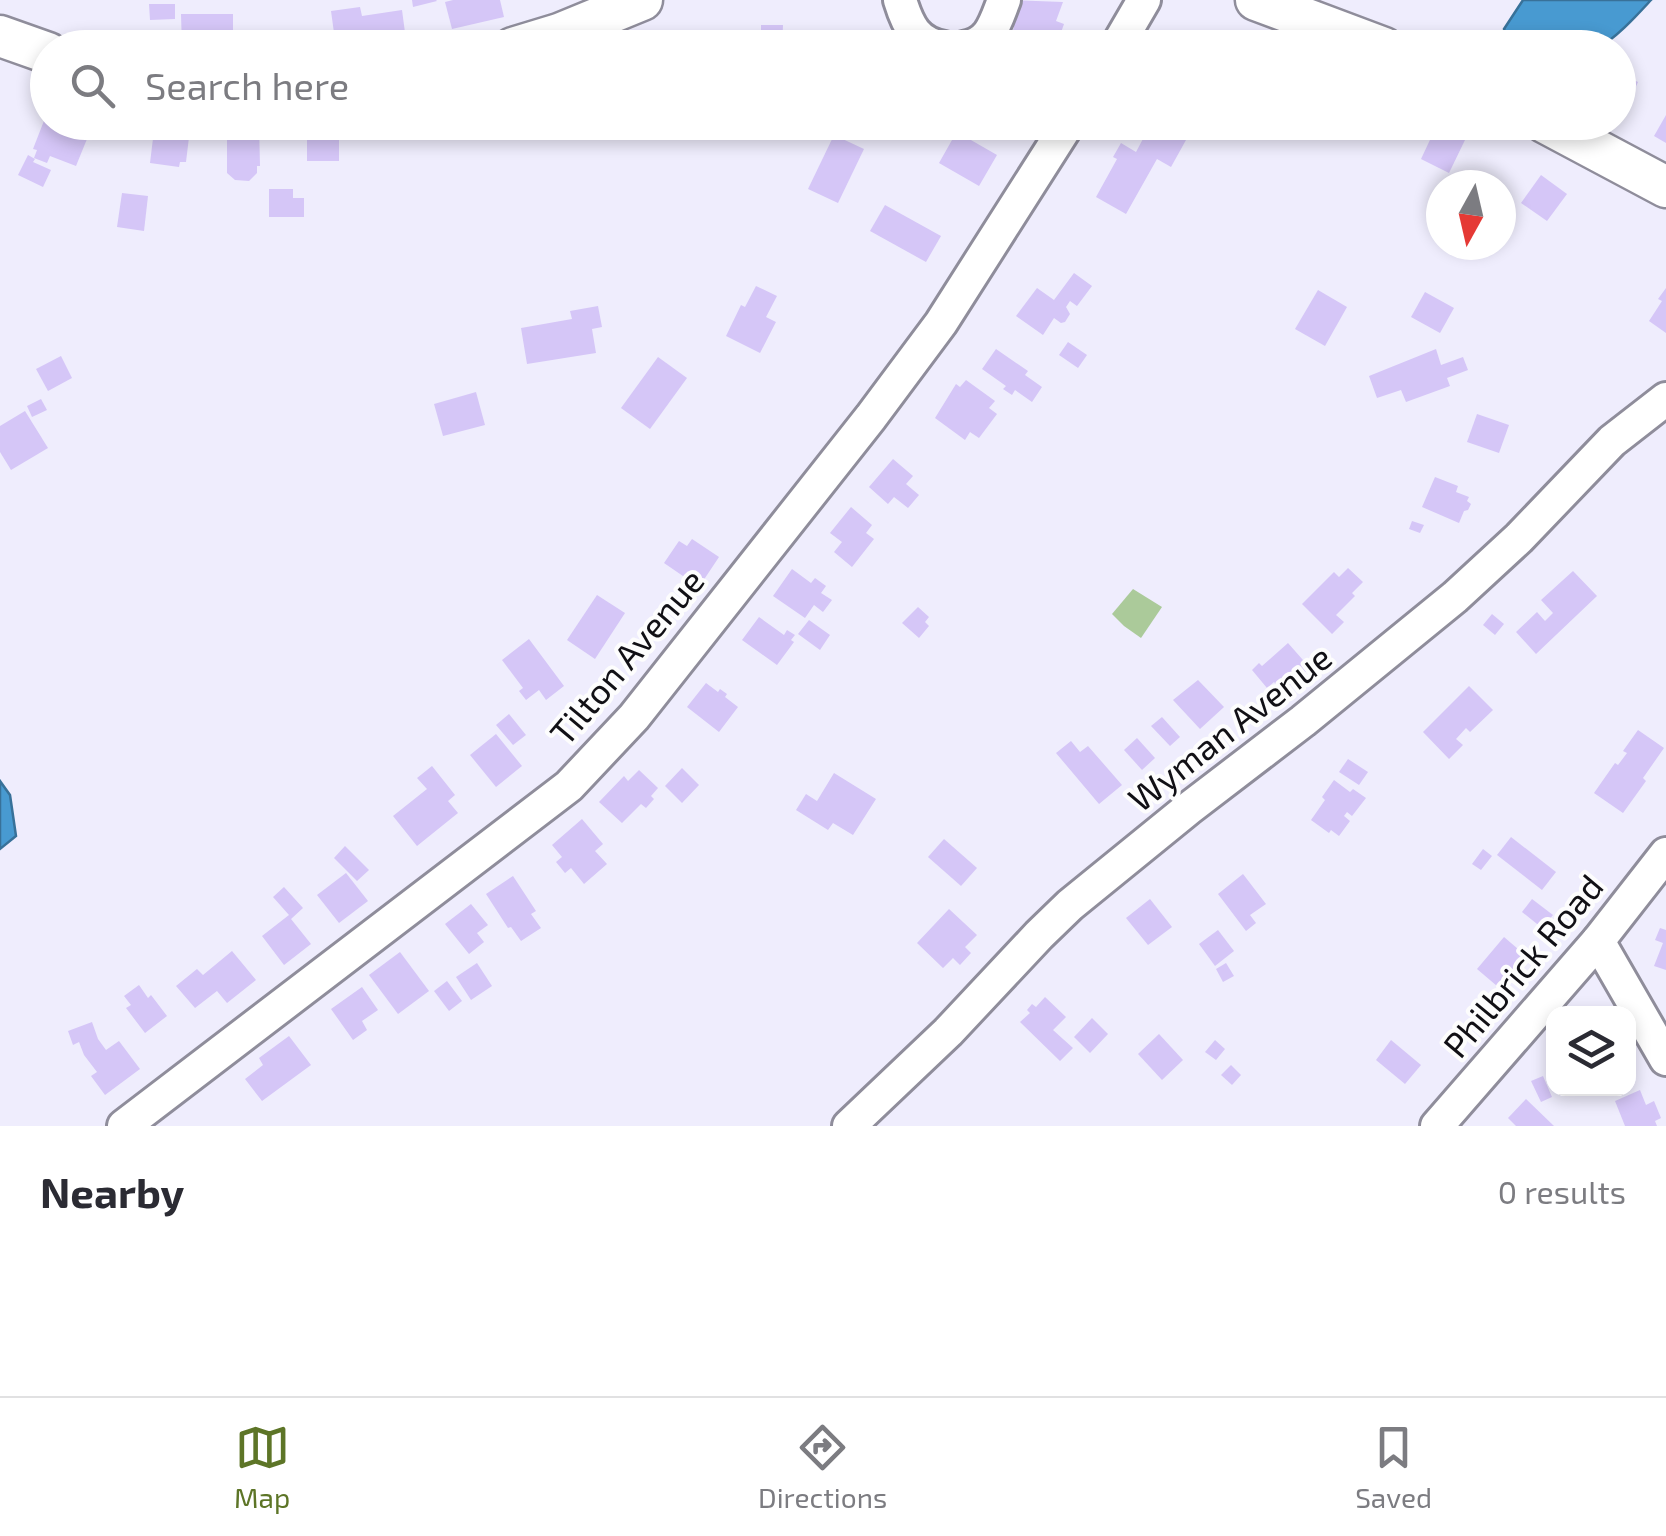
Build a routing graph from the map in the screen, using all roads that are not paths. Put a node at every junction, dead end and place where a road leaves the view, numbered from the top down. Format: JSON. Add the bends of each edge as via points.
{"nodes":[{"id":1,"x":642,"y":0,"type":"edge"},
{"id":2,"x":900,"y":0,"type":"edge"},
{"id":3,"x":1004,"y":0,"type":"edge"},
{"id":4,"x":1144,"y":0,"type":"edge"},
{"id":5,"x":1256,"y":0,"type":"edge"},
{"id":6,"x":570,"y":30,"type":"edge"},
{"id":7,"x":913,"y":30,"type":"edge"},
{"id":8,"x":991,"y":30,"type":"edge"},
{"id":9,"x":1126,"y":30,"type":"edge"},
{"id":10,"x":1336,"y":30,"type":"edge"},
{"id":11,"x":2,"y":43,"type":"edge"},
{"id":12,"x":30,"y":49,"type":"edge"},
{"id":13,"x":1058,"y":140,"type":"edge"},
{"id":14,"x":1577,"y":140,"type":"edge"},
{"id":15,"x":1666,"y":188,"type":"edge"},
{"id":16,"x":1666,"y":399,"type":"edge"},
{"id":17,"x":1666,"y":854,"type":"edge"},
{"id":18,"x":1598,"y":941,"type":"junction"},
{"id":19,"x":1666,"y":1059,"type":"edge"},
{"id":20,"x":124,"y":1126,"type":"edge"},
{"id":21,"x":849,"y":1126,"type":"edge"},
{"id":22,"x":1436,"y":1126,"type":"edge"}],
"edges":[{"from":1,"to":6,"type":"main road"},
{"from":2,"to":7,"type":"street"},
{"from":3,"to":8,"type":"street"},
{"from":4,"to":9,"type":"street"},
{"from":5,"to":10,"type":"main road"},
{"from":11,"to":12,"type":"main road"},
{"from":13,"to":20,"type":"street","name":"Tilton Avenue","via":[[873,415],[634,717],[569,786]]},
{"from":14,"to":15,"type":"main road"},
{"from":16,"to":21,"type":"street","name":"Wyman Avenue","via":[[1612,441],[1455,597],[1070,905]]},
{"from":17,"to":18,"type":"street","name":"Philbrick Road"},
{"from":18,"to":19,"type":"street"},
{"from":18,"to":22,"type":"street","name":"Philbrick Road"}]}
